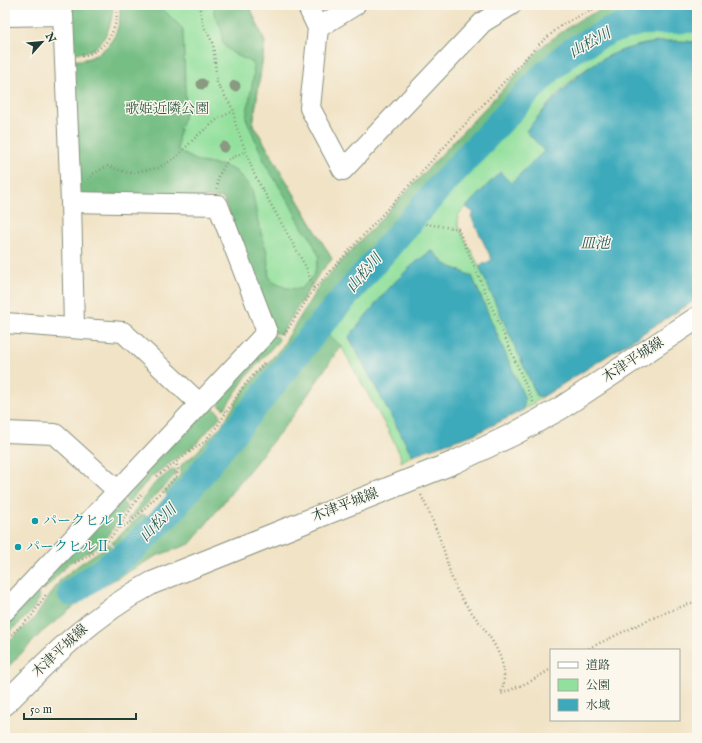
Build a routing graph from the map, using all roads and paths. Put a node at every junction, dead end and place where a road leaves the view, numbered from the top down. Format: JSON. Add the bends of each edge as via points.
{"nodes":[{"id":1,"x":117,"y":5,"type":"edge"},
{"id":2,"x":199,"y":5,"type":"edge"},
{"id":3,"x":307,"y":5,"type":"edge"},
{"id":4,"x":355,"y":5,"type":"edge"},
{"id":5,"x":512,"y":5,"type":"edge"},
{"id":6,"x":602,"y":5,"type":"edge"},
{"id":7,"x":5,"y":16,"type":"edge"},
{"id":8,"x":318,"y":28,"type":"junction"},
{"id":9,"x":65,"y":58,"type":"junction"},
{"id":10,"x":234,"y":111,"type":"junction"},
{"id":11,"x":246,"y":151,"type":"junction"},
{"id":12,"x":71,"y":198,"type":"junction"},
{"id":13,"x":215,"y":205,"type":"junction"},
{"id":14,"x":426,"y":224,"type":"dead end"},
{"id":15,"x":314,"y":288,"type":"junction"},
{"id":16,"x":697,"y":318,"type":"edge"},
{"id":17,"x":5,"y":323,"type":"edge"},
{"id":18,"x":74,"y":327,"type":"junction"},
{"id":19,"x":283,"y":337,"type":"dead end"},
{"id":20,"x":268,"y":358,"type":"dead end"},
{"id":21,"x":200,"y":403,"type":"junction"},
{"id":22,"x":536,"y":408,"type":"dead end"},
{"id":23,"x":5,"y":432,"type":"edge"},
{"id":24,"x":176,"y":463,"type":"junction"},
{"id":25,"x":412,"y":478,"type":"junction"},
{"id":26,"x":152,"y":480,"type":"dead end"},
{"id":27,"x":146,"y":488,"type":"dead end"},
{"id":28,"x":118,"y":491,"type":"junction"},
{"id":29,"x":119,"y":529,"type":"junction"},
{"id":30,"x":73,"y":564,"type":"dead end"},
{"id":31,"x":49,"y":591,"type":"dead end"},
{"id":32,"x":697,"y":601,"type":"edge"},
{"id":33,"x":5,"y":611,"type":"edge"},
{"id":34,"x":5,"y":640,"type":"edge"},
{"id":35,"x":587,"y":649,"type":"edge"},
{"id":36,"x":550,"y":670,"type":"edge"},
{"id":37,"x":5,"y":704,"type":"edge"}],
"edges":[{"from":1,"to":9,"type":"path","via":[[116,22],[105,45],[92,54]]},
{"from":2,"to":10,"type":"path","via":[[204,27],[213,44],[217,83]]},
{"from":3,"to":8,"type":"street"},
{"from":4,"to":8,"type":"street"},
{"from":5,"to":8,"type":"street","via":[[483,22],[343,170],[310,108]]},
{"from":6,"to":15,"type":"path","via":[[563,24],[537,46]]},
{"from":7,"to":9,"type":"street","via":[[63,15]]},
{"from":9,"to":12,"type":"street"},
{"from":10,"to":11,"type":"path","via":[[235,123]]},
{"from":10,"to":12,"type":"path","via":[[219,118],[174,159],[158,168],[129,173],[103,167]]},
{"from":11,"to":13,"type":"path","via":[[228,160],[218,177]]},
{"from":11,"to":15,"type":"path","via":[[256,176],[306,267]]},
{"from":12,"to":13,"type":"street"},
{"from":12,"to":18,"type":"street"},
{"from":13,"to":21,"type":"street","via":[[218,205],[266,332]]},
{"from":14,"to":22,"type":"path","via":[[458,229]]},
{"from":15,"to":19,"type":"path"},
{"from":16,"to":25,"type":"main road","name":"木津平城線","via":[[536,423],[455,462]]},
{"from":17,"to":18,"type":"street"},
{"from":18,"to":21,"type":"street","via":[[123,332]]},
{"from":20,"to":24,"type":"path","via":[[242,387],[205,441]]},
{"from":21,"to":28,"type":"street"},
{"from":23,"to":28,"type":"street","via":[[55,434]]},
{"from":24,"to":26,"type":"path"},
{"from":24,"to":29,"type":"path","via":[[177,476],[131,522]]},
{"from":25,"to":36,"type":"path","via":[[436,527],[458,591],[498,651],[504,685],[501,694]]},
{"from":25,"to":37,"type":"main road","name":"木津平城線","via":[[145,586],[89,624]]},
{"from":27,"to":29,"type":"path"},
{"from":28,"to":33,"type":"street"},
{"from":29,"to":30,"type":"path","via":[[96,552]]},
{"from":31,"to":34,"type":"path","via":[[31,618]]},
{"from":32,"to":35,"type":"path"}]}
